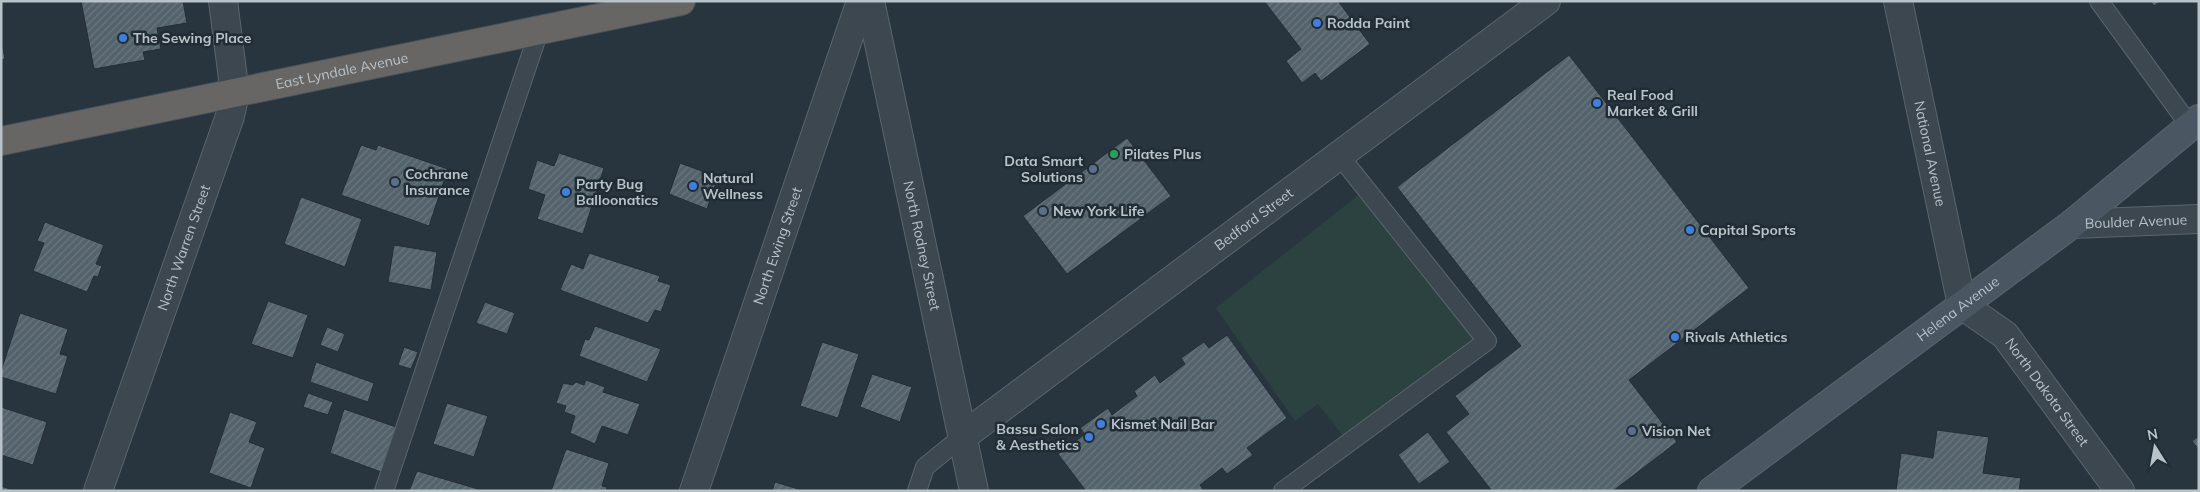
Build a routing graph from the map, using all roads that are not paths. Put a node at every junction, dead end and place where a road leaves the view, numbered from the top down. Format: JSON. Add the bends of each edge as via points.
{"nodes":[{"id":1,"x":223,"y":1,"type":"edge"},
{"id":2,"x":681,"y":1,"type":"edge"},
{"id":3,"x":860,"y":1,"type":"edge"},
{"id":4,"x":870,"y":1,"type":"edge"},
{"id":5,"x":1546,"y":1,"type":"edge"},
{"id":6,"x":1898,"y":1,"type":"edge"},
{"id":7,"x":2099,"y":1,"type":"edge"},
{"id":8,"x":539,"y":31,"type":"junction"},
{"id":9,"x":235,"y":94,"type":"junction"},
{"id":10,"x":2194,"y":123,"type":"edge"},
{"id":11,"x":1,"y":141,"type":"edge"},
{"id":12,"x":1340,"y":155,"type":"junction"},
{"id":13,"x":2199,"y":220,"type":"edge"},
{"id":14,"x":2072,"y":224,"type":"junction"},
{"id":15,"x":1962,"y":305,"type":"junction"},
{"id":16,"x":962,"y":437,"type":"junction"},
{"id":17,"x":98,"y":491,"type":"edge"},
{"id":18,"x":384,"y":491,"type":"edge"},
{"id":19,"x":694,"y":491,"type":"edge"},
{"id":20,"x":917,"y":491,"type":"edge"},
{"id":21,"x":974,"y":491,"type":"edge"},
{"id":22,"x":1283,"y":491,"type":"edge"},
{"id":23,"x":1712,"y":491,"type":"edge"},
{"id":24,"x":2120,"y":491,"type":"edge"}],
"edges":[{"from":1,"to":9,"type":"street","name":"North Warren Street"},
{"from":2,"to":8,"type":"highway","name":"East Lyndale Avenue"},
{"from":3,"to":19,"type":"street","name":"North Ewing Street"},
{"from":4,"to":16,"type":"street","name":"North Rodney Street"},
{"from":5,"to":12,"type":"street","name":"Bedford Street"},
{"from":6,"to":15,"type":"street","name":"National Avenue"},
{"from":7,"to":10,"type":"lane"},
{"from":8,"to":9,"type":"highway","name":"East Lyndale Avenue"},
{"from":8,"to":18,"type":"lane"},
{"from":9,"to":11,"type":"highway","name":"East Lyndale Avenue"},
{"from":9,"to":17,"type":"street","name":"North Warren Street","via":[[218,153]]},
{"from":10,"to":14,"type":"main road","name":"Helena Avenue"},
{"from":12,"to":16,"type":"street","name":"Bedford Street"},
{"from":12,"to":22,"type":"lane","via":[[1486,341]]},
{"from":13,"to":14,"type":"street","name":"Boulder Avenue"},
{"from":14,"to":15,"type":"main road","name":"Helena Avenue"},
{"from":15,"to":23,"type":"main road","name":"Helena Avenue"},
{"from":15,"to":24,"type":"street","name":"North Dakota Street","via":[[2005,336]]},
{"from":16,"to":20,"type":"lane","via":[[925,467]]},
{"from":16,"to":21,"type":"street","name":"North Rodney Street"}]}
